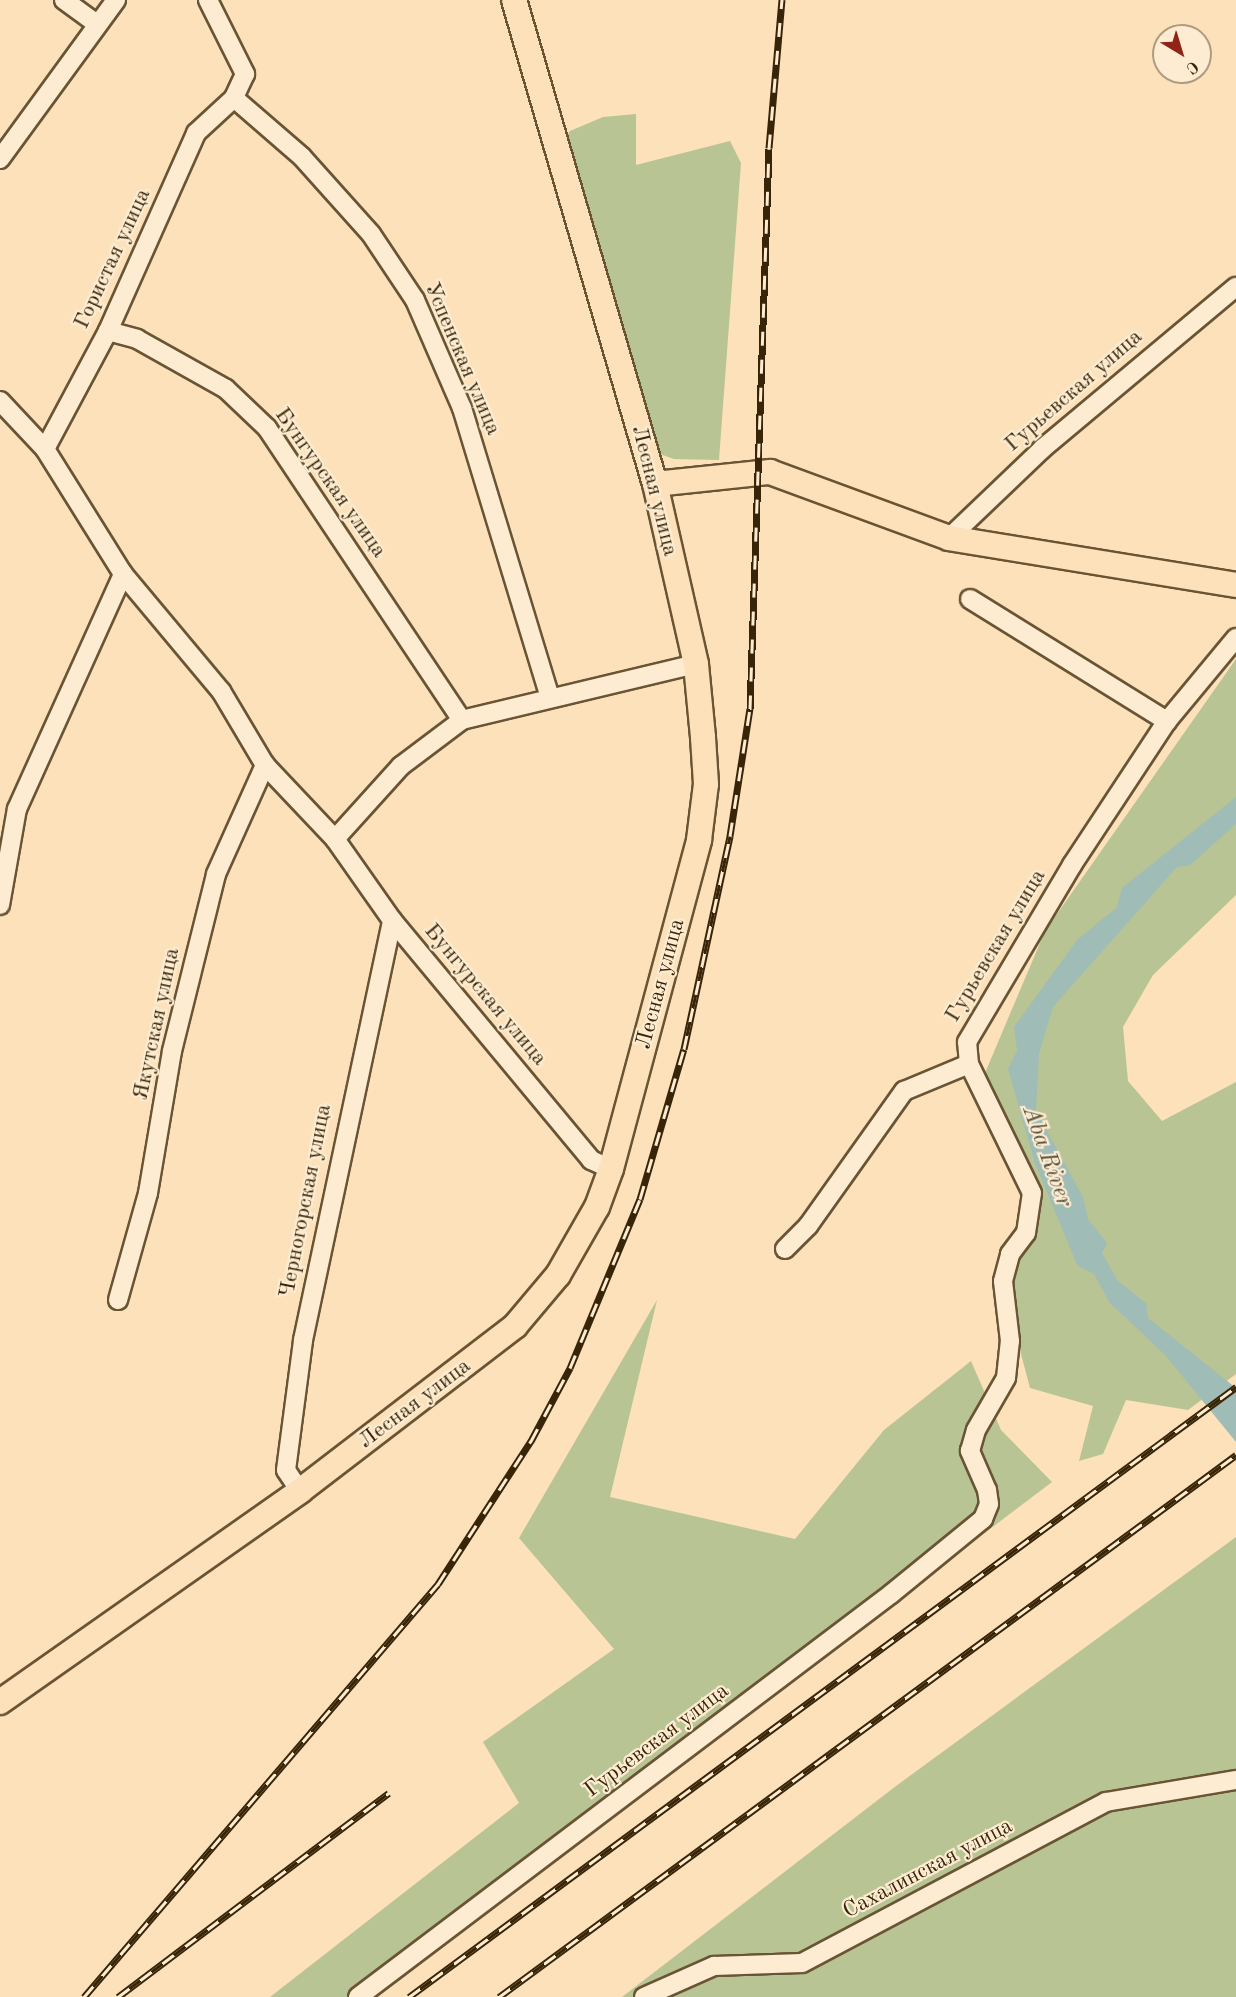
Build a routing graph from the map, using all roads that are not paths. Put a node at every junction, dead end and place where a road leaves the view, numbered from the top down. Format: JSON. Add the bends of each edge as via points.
{"nodes":[{"id":1,"x":64,"y":0,"type":"edge"},
{"id":2,"x":116,"y":0,"type":"edge"},
{"id":3,"x":208,"y":0,"type":"edge"},
{"id":4,"x":514,"y":0,"type":"edge"},
{"id":5,"x":96,"y":22,"type":"junction"},
{"id":6,"x":234,"y":98,"type":"junction"},
{"id":7,"x":0,"y":159,"type":"edge"},
{"id":8,"x":1236,"y":287,"type":"edge"},
{"id":9,"x":108,"y":331,"type":"junction"},
{"id":10,"x":0,"y":401,"type":"edge"},
{"id":11,"x":45,"y":448,"type":"junction"},
{"id":12,"x":655,"y":484,"type":"junction"},
{"id":13,"x":949,"y":538,"type":"junction"},
{"id":14,"x":123,"y":574,"type":"junction"},
{"id":15,"x":1236,"y":585,"type":"edge"},
{"id":16,"x":970,"y":599,"type":"dead end"},
{"id":17,"x":1236,"y":638,"type":"edge"},
{"id":18,"x":696,"y":664,"type":"junction"},
{"id":19,"x":550,"y":697,"type":"junction"},
{"id":20,"x":462,"y":720,"type":"junction"},
{"id":21,"x":1167,"y":721,"type":"junction"},
{"id":22,"x":266,"y":765,"type":"junction"},
{"id":23,"x":334,"y":839,"type":"junction"},
{"id":24,"x":0,"y":905,"type":"edge"},
{"id":25,"x":392,"y":920,"type":"junction"},
{"id":26,"x":969,"y":1064,"type":"junction"},
{"id":27,"x":612,"y":1169,"type":"junction"},
{"id":28,"x":785,"y":1249,"type":"dead end"},
{"id":29,"x":118,"y":1300,"type":"dead end"},
{"id":30,"x":300,"y":1491,"type":"junction"},
{"id":31,"x":0,"y":1702,"type":"edge"},
{"id":32,"x":1236,"y":1780,"type":"edge"},
{"id":33,"x":358,"y":1997,"type":"edge"},
{"id":34,"x":644,"y":1997,"type":"edge"}],
"edges":[{"from":1,"to":5,"type":"street"},
{"from":2,"to":5,"type":"street"},
{"from":3,"to":6,"type":"street","via":[[245,74]]},
{"from":4,"to":12,"type":"main road","name":"Лесная улица"},
{"from":5,"to":7,"type":"street"},
{"from":6,"to":9,"type":"street","name":"Гористая улица","via":[[196,133]]},
{"from":6,"to":19,"type":"street","name":"Успенская улица","via":[[302,157],[371,234],[415,300],[462,408]]},
{"from":8,"to":13,"type":"street","name":"Гурьевская улица","via":[[1042,449]]},
{"from":9,"to":11,"type":"street","name":"Гористая улица"},
{"from":9,"to":20,"type":"street","name":"Бунгурская улица","via":[[137,339],[226,389],[267,428]]},
{"from":10,"to":11,"type":"street","name":"Бунгурская улица"},
{"from":11,"to":14,"type":"street","name":"Бунгурская улица"},
{"from":12,"to":13,"type":"main road","via":[[770,472]]},
{"from":12,"to":18,"type":"main road","name":"Лесная улица"},
{"from":13,"to":15,"type":"main road"},
{"from":14,"to":22,"type":"street","name":"Бунгурская улица","via":[[221,691]]},
{"from":14,"to":24,"type":"street","via":[[16,809]]},
{"from":16,"to":21,"type":"street"},
{"from":17,"to":21,"type":"street","name":"Гурьевская улица"},
{"from":18,"to":19,"type":"street"},
{"from":18,"to":27,"type":"main road","name":"Лесная улица","via":[[706,784],[699,840]]},
{"from":19,"to":20,"type":"street"},
{"from":20,"to":23,"type":"street","via":[[401,766]]},
{"from":21,"to":26,"type":"street","name":"Гурьевская улица","via":[[1072,865],[967,1042]]},
{"from":22,"to":23,"type":"street","name":"Бунгурская улица"},
{"from":22,"to":29,"type":"street","name":"Якутская улица","via":[[216,874],[172,1052],[148,1192]]},
{"from":23,"to":25,"type":"street","name":"Бунгурская улица"},
{"from":25,"to":27,"type":"street","name":"Бунгурская улица","via":[[591,1160]]},
{"from":25,"to":30,"type":"street","name":"Черногорская улица","via":[[303,1340],[286,1470]]},
{"from":26,"to":28,"type":"street","via":[[904,1091],[808,1226]]},
{"from":26,"to":33,"type":"street","name":"Гурьевская улица","via":[[1032,1194],[1026,1233],[1010,1254],[1003,1281],[1010,1341],[1006,1378],[976,1430],[970,1451],[987,1490],[989,1504],[982,1519],[891,1594]]},
{"from":27,"to":30,"type":"main road","name":"Лесная улица","via":[[597,1207],[558,1275],[515,1326]]},
{"from":30,"to":31,"type":"main road","name":"Лесная улица"},
{"from":32,"to":34,"type":"street","name":"Сахалинская улица","via":[[1106,1802],[802,1963],[714,1966]]}]}
